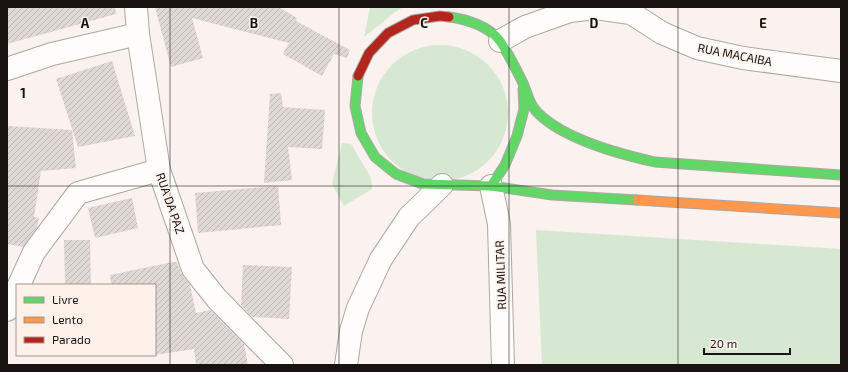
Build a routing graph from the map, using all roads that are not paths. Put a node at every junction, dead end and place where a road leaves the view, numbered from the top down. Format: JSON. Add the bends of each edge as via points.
{"nodes":[{"id":1,"x":136,"y":7,"type":"edge"},
{"id":2,"x":446,"y":7,"type":"edge"},
{"id":3,"x":630,"y":10,"type":"edge"},
{"id":4,"x":449,"y":16,"type":"junction"},
{"id":5,"x":138,"y":34,"type":"junction"},
{"id":6,"x":500,"y":41,"type":"junction"},
{"id":7,"x":7,"y":69,"type":"edge"},
{"id":8,"x":841,"y":71,"type":"edge"},
{"id":9,"x":522,"y":81,"type":"junction"},
{"id":10,"x":159,"y":170,"type":"junction"},
{"id":11,"x":841,"y":175,"type":"edge"},
{"id":12,"x":442,"y":184,"type":"junction"},
{"id":13,"x":491,"y":186,"type":"junction"},
{"id":14,"x":841,"y":213,"type":"edge"},
{"id":15,"x":19,"y":284,"type":"edge"},
{"id":16,"x":16,"y":291,"type":"edge"},
{"id":17,"x":7,"y":310,"type":"edge"},
{"id":18,"x":282,"y":365,"type":"edge"},
{"id":19,"x":346,"y":365,"type":"edge"},
{"id":20,"x":503,"y":365,"type":"edge"}],
"edges":[{"from":1,"to":5,"type":"street","name":"RUA DA PAZ"},
{"from":2,"to":4,"type":"main road"},
{"from":3,"to":6,"type":"street","name":"RUA MACAIBA","via":[[570,10],[525,27]]},
{"from":3,"to":8,"type":"street","name":"RUA MACAIBA","via":[[662,33],[697,48],[742,58]]},
{"from":4,"to":6,"type":"main road","via":[[478,25]]},
{"from":4,"to":12,"type":"main road","via":[[412,20],[388,33],[369,53],[357,78],[354,106],[360,133],[375,156],[396,174],[423,184]]},
{"from":5,"to":7,"type":"street","via":[[52,54]]},
{"from":5,"to":10,"type":"street","name":"RUA DA PAZ"},
{"from":6,"to":9,"type":"main road"},
{"from":9,"to":11,"type":"main road","via":[[536,112],[559,130],[631,157],[655,162]]},
{"from":9,"to":13,"type":"main road","via":[[524,109],[517,136],[505,165]]},
{"from":10,"to":15,"type":"street","via":[[78,193],[34,252]]},
{"from":10,"to":18,"type":"street","name":"RUA DA PAZ","via":[[193,269],[217,299]]},
{"from":12,"to":13,"type":"main road"},
{"from":12,"to":19,"type":"street","via":[[409,217],[381,259],[358,308],[351,331]]},
{"from":13,"to":14,"type":"main road","via":[[552,195]]},
{"from":13,"to":20,"type":"street","name":"RUA MILITAR","via":[[499,224]]},
{"from":16,"to":17,"type":"street"}]}
